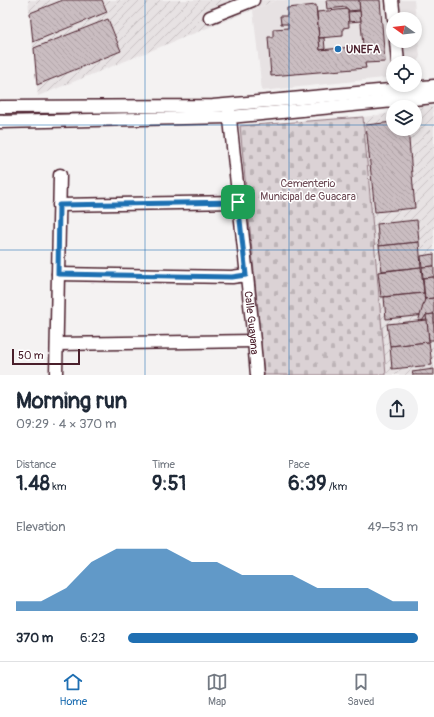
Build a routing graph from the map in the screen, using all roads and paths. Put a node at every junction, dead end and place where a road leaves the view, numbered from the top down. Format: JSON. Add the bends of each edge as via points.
{"nodes":[{"id":1,"x":253,"y":0,"type":"edge"},
{"id":2,"x":392,"y":0,"type":"edge"},
{"id":3,"x":393,"y":12,"type":"edge"},
{"id":4,"x":210,"y":17,"type":"dead end"},
{"id":5,"x":422,"y":86,"type":"edge"},
{"id":6,"x":434,"y":86,"type":"edge"},
{"id":7,"x":386,"y":88,"type":"edge"},
{"id":8,"x":434,"y":97,"type":"edge"},
{"id":9,"x":228,"y":104,"type":"junction"},
{"id":10,"x":0,"y":107,"type":"edge"},
{"id":11,"x":230,"y":117,"type":"junction"},
{"id":12,"x":0,"y":122,"type":"edge"},
{"id":13,"x":60,"y":175,"type":"dead end"},
{"id":14,"x":238,"y":202,"type":"junction"},
{"id":15,"x":59,"y":205,"type":"junction"},
{"id":16,"x":58,"y":274,"type":"junction"},
{"id":17,"x":246,"y":275,"type":"junction"},
{"id":18,"x":254,"y":341,"type":"junction"},
{"id":19,"x":57,"y":344,"type":"junction"},
{"id":20,"x":56,"y":373,"type":"dead end"},
{"id":21,"x":256,"y":375,"type":"edge"}],
"edges":[{"from":1,"to":4,"type":"street"},
{"from":2,"to":3,"type":"street"},
{"from":5,"to":6,"type":"street"},
{"from":7,"to":9,"type":"street"},
{"from":8,"to":11,"type":"street"},
{"from":9,"to":10,"type":"street"},
{"from":9,"to":11,"type":"street","name":"Calle Guayana"},
{"from":11,"to":12,"type":"street"},
{"from":11,"to":14,"type":"street","name":"Calle Guayana"},
{"from":13,"to":15,"type":"street"},
{"from":14,"to":15,"type":"street"},
{"from":14,"to":17,"type":"street","name":"Calle Guayana"},
{"from":15,"to":16,"type":"street"},
{"from":16,"to":17,"type":"street","via":[[232,277]]},
{"from":16,"to":19,"type":"street"},
{"from":17,"to":18,"type":"street","name":"Calle Guayana"},
{"from":18,"to":19,"type":"street"},
{"from":18,"to":21,"type":"street","name":"Calle Guayana"},
{"from":19,"to":20,"type":"street"}]}
